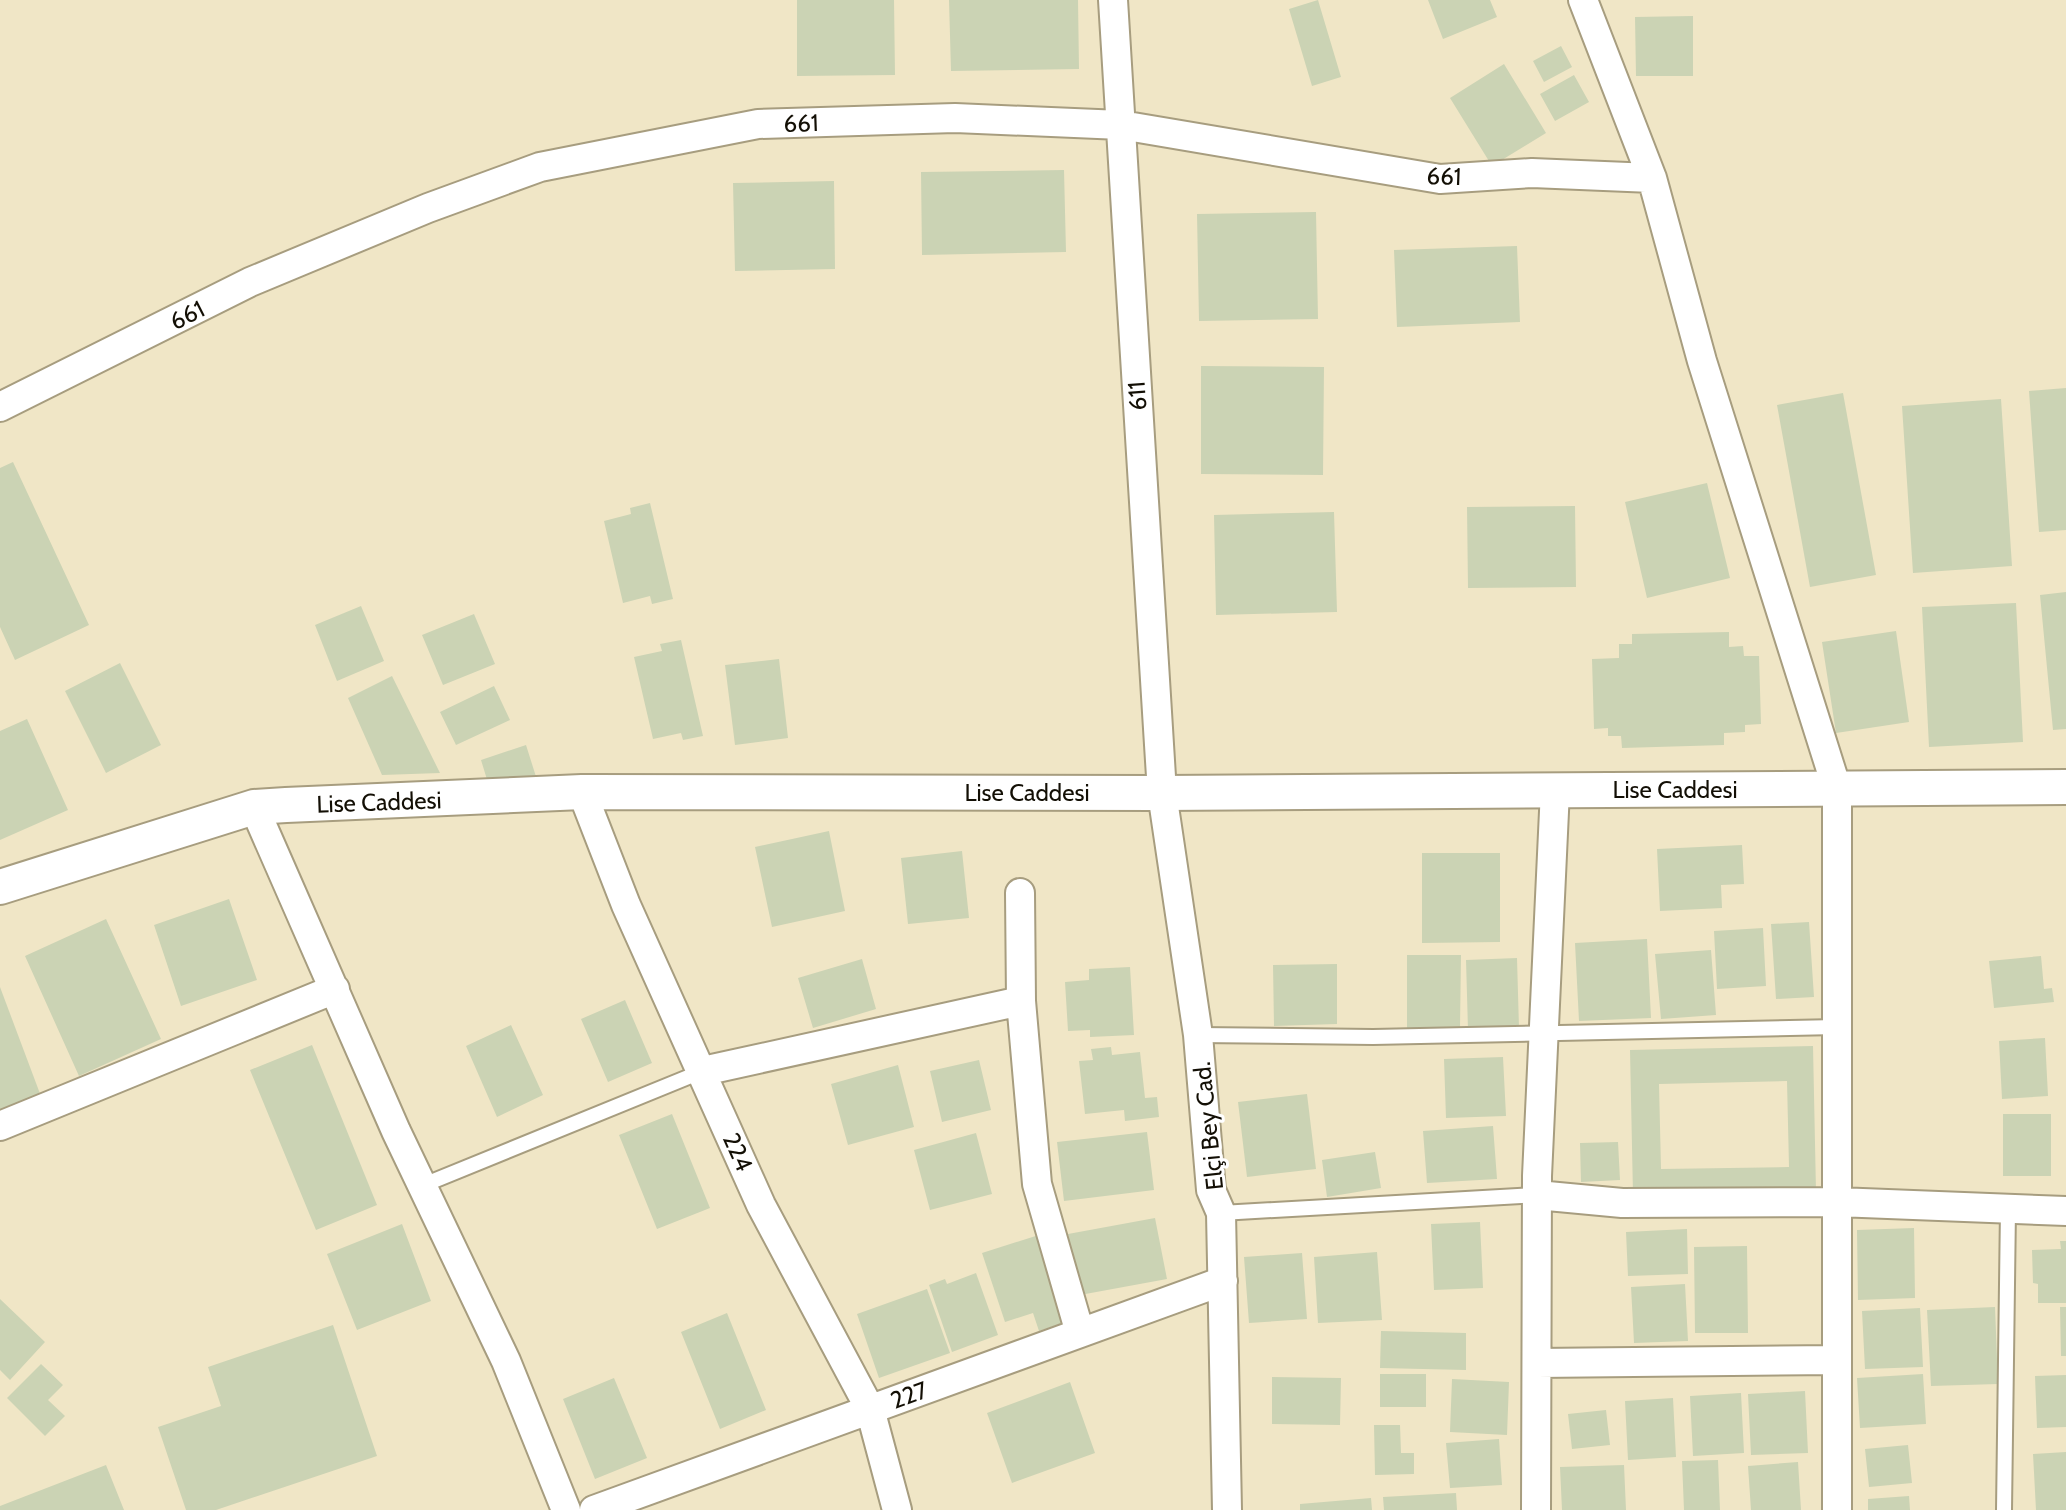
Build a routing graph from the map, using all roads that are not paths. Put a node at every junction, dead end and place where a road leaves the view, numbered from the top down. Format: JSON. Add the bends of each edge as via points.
{"nodes":[{"id":1,"x":1113,"y":0,"type":"edge"},
{"id":2,"x":1583,"y":0,"type":"edge"},
{"id":3,"x":1121,"y":125,"type":"junction"},
{"id":4,"x":1652,"y":178,"type":"junction"},
{"id":5,"x":0,"y":407,"type":"edge"},
{"id":6,"x":2066,"y":787,"type":"edge"},
{"id":7,"x":1837,"y":789,"type":"junction"},
{"id":8,"x":1555,"y":790,"type":"junction"},
{"id":9,"x":582,"y":792,"type":"junction"},
{"id":10,"x":1162,"y":793,"type":"junction"},
{"id":11,"x":254,"y":807,"type":"junction"},
{"id":12,"x":0,"y":887,"type":"edge"},
{"id":13,"x":1020,"y":893,"type":"dead end"},
{"id":14,"x":335,"y":989,"type":"junction"},
{"id":15,"x":1021,"y":1001,"type":"junction"},
{"id":16,"x":1837,"y":1027,"type":"junction"},
{"id":17,"x":1544,"y":1032,"type":"junction"},
{"id":18,"x":1198,"y":1035,"type":"junction"},
{"id":19,"x":703,"y":1071,"type":"junction"},
{"id":20,"x":0,"y":1126,"type":"edge"},
{"id":21,"x":421,"y":1186,"type":"junction"},
{"id":22,"x":1537,"y":1195,"type":"junction"},
{"id":23,"x":1837,"y":1202,"type":"junction"},
{"id":24,"x":2008,"y":1209,"type":"junction"},
{"id":25,"x":2066,"y":1211,"type":"edge"},
{"id":26,"x":1221,"y":1213,"type":"junction"},
{"id":27,"x":1223,"y":1281,"type":"junction"},
{"id":28,"x":1080,"y":1333,"type":"junction"},
{"id":29,"x":1837,"y":1360,"type":"junction"},
{"id":30,"x":1537,"y":1363,"type":"junction"},
{"id":31,"x":870,"y":1409,"type":"junction"},
{"id":32,"x":566,"y":1510,"type":"edge"},
{"id":33,"x":594,"y":1510,"type":"edge"},
{"id":34,"x":897,"y":1510,"type":"edge"},
{"id":35,"x":1227,"y":1510,"type":"edge"},
{"id":36,"x":1536,"y":1510,"type":"edge"},
{"id":37,"x":1837,"y":1510,"type":"edge"},
{"id":38,"x":2004,"y":1510,"type":"edge"}],
"edges":[{"from":1,"to":3,"type":"street","name":"611"},
{"from":2,"to":4,"type":"street"},
{"from":3,"to":4,"type":"street","name":"661","via":[[1440,179],[1532,173]]},
{"from":3,"to":5,"type":"street","name":"661","via":[[955,118],[758,124],[540,167],[250,282]]},
{"from":3,"to":10,"type":"street","name":"611"},
{"from":4,"to":7,"type":"street","via":[[1702,361]]},
{"from":6,"to":7,"type":"street","name":"Lise Caddesi"},
{"from":7,"to":8,"type":"street","name":"Lise Caddesi"},
{"from":7,"to":16,"type":"street"},
{"from":8,"to":10,"type":"street","name":"Lise Caddesi"},
{"from":8,"to":17,"type":"street"},
{"from":9,"to":10,"type":"street","name":"Lise Caddesi"},
{"from":9,"to":11,"type":"street","name":"Lise Caddesi"},
{"from":9,"to":19,"type":"street","name":"224","via":[[626,905]]},
{"from":10,"to":18,"type":"street","name":"Elçi Bey Cad."},
{"from":11,"to":12,"type":"street","name":"Lise Caddesi"},
{"from":11,"to":14,"type":"street"},
{"from":13,"to":15,"type":"street"},
{"from":14,"to":20,"type":"street"},
{"from":14,"to":21,"type":"street"},
{"from":15,"to":19,"type":"street"},
{"from":15,"to":28,"type":"street","via":[[1037,1184]]},
{"from":16,"to":17,"type":"lane"},
{"from":16,"to":23,"type":"street"},
{"from":17,"to":18,"type":"lane"},
{"from":17,"to":22,"type":"street"},
{"from":18,"to":26,"type":"street","name":"Elçi Bey Cad.","via":[[1211,1190]]},
{"from":19,"to":21,"type":"lane"},
{"from":19,"to":31,"type":"street","name":"224","via":[[761,1205]]},
{"from":21,"to":32,"type":"street","via":[[506,1361]]},
{"from":22,"to":23,"type":"street","via":[[1622,1203]]},
{"from":22,"to":26,"type":"lane"},
{"from":22,"to":30,"type":"street"},
{"from":23,"to":24,"type":"street"},
{"from":23,"to":29,"type":"street"},
{"from":24,"to":25,"type":"street"},
{"from":24,"to":38,"type":"lane"},
{"from":26,"to":27,"type":"street","name":"Elçi Bey Cad."},
{"from":27,"to":28,"type":"street","name":"227"},
{"from":27,"to":35,"type":"street","name":"Elçi Bey Cad."},
{"from":28,"to":31,"type":"street","name":"227"},
{"from":29,"to":30,"type":"street"},
{"from":29,"to":37,"type":"street"},
{"from":30,"to":36,"type":"street"},
{"from":31,"to":33,"type":"street","name":"227"},
{"from":31,"to":34,"type":"street","name":"224"}]}
